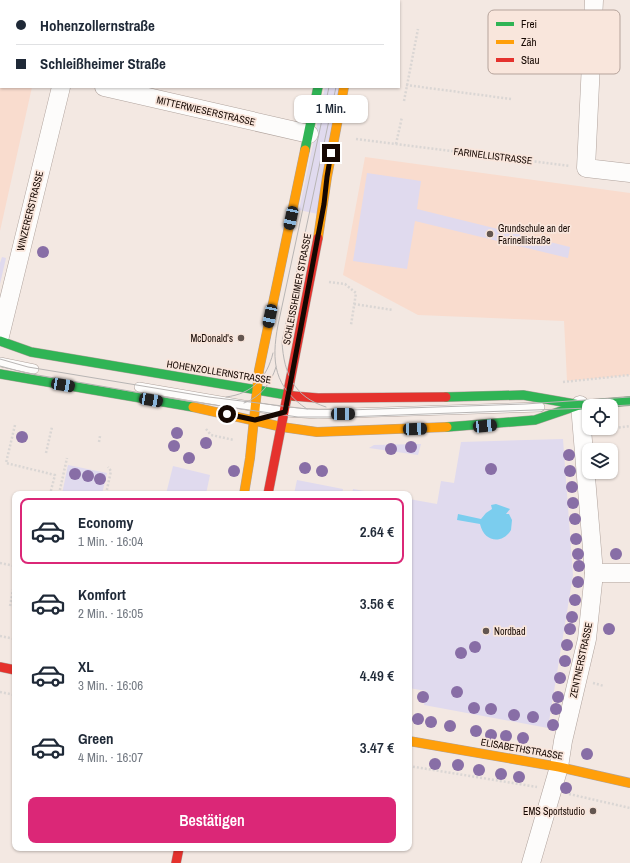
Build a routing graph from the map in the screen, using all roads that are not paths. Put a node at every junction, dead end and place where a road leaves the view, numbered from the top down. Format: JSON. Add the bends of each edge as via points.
{"nodes":[{"id":1,"x":594,"y":0,"type":"edge"},
{"id":2,"x":594,"y":10,"type":"edge"},
{"id":3,"x":590,"y":74,"type":"edge"},
{"id":4,"x":61,"y":88,"type":"edge"},
{"id":5,"x":108,"y":88,"type":"edge"},
{"id":6,"x":318,"y":88,"type":"edge"},
{"id":7,"x":344,"y":88,"type":"edge"},
{"id":8,"x":309,"y":134,"type":"junction"},
{"id":9,"x":630,"y":173,"type":"edge"},
{"id":10,"x":0,"y":336,"type":"edge"},
{"id":11,"x":0,"y":341,"type":"edge"},
{"id":12,"x":0,"y":362,"type":"edge"},
{"id":13,"x":0,"y":365,"type":"edge"},
{"id":14,"x":41,"y":371,"type":"dead end"},
{"id":15,"x":0,"y":374,"type":"edge"},
{"id":16,"x":12,"y":376,"type":"junction"},
{"id":17,"x":131,"y":386,"type":"dead end"},
{"id":18,"x":257,"y":389,"type":"junction"},
{"id":19,"x":288,"y":395,"type":"junction"},
{"id":20,"x":630,"y":401,"type":"edge"},
{"id":21,"x":580,"y":405,"type":"junction"},
{"id":22,"x":256,"y":407,"type":"junction"},
{"id":23,"x":285,"y":412,"type":"junction"},
{"id":24,"x":255,"y":420,"type":"junction"},
{"id":25,"x":282,"y":427,"type":"junction"},
{"id":26,"x":244,"y":491,"type":"edge"},
{"id":27,"x":269,"y":491,"type":"edge"},
{"id":28,"x":594,"y":573,"type":"junction"},
{"id":29,"x":630,"y":573,"type":"edge"},
{"id":30,"x":0,"y":667,"type":"edge"},
{"id":31,"x":12,"y":669,"type":"edge"},
{"id":32,"x":412,"y":742,"type":"edge"},
{"id":33,"x":559,"y":767,"type":"junction"},
{"id":34,"x":630,"y":783,"type":"edge"},
{"id":35,"x":178,"y":851,"type":"edge"},
{"id":36,"x":176,"y":863,"type":"edge"},
{"id":37,"x":531,"y":863,"type":"edge"}],
"edges":[{"from":1,"to":2,"type":"street"},
{"from":3,"to":9,"type":"street","via":[[586,168]]},
{"from":4,"to":10,"type":"street","name":"WINZERERSTRASSE"},
{"from":5,"to":8,"type":"street","name":"MITTERWIESERSTRASSE"},
{"from":6,"to":8,"type":"street","name":"SCHLEISSHEIMER STRASSE"},
{"from":7,"to":19,"type":"street","name":"SCHLEISSHEIMER STRASSE"},
{"from":8,"to":18,"type":"street","name":"SCHLEISSHEIMER STRASSE"},
{"from":11,"to":18,"type":"street","name":"HOHENZOLLERNSTRASSE","via":[[38,353]]},
{"from":12,"to":14,"type":"lane"},
{"from":13,"to":16,"type":"lane"},
{"from":15,"to":16,"type":"street","name":"HOHENZOLLERNSTRASSE"},
{"from":16,"to":24,"type":"street","name":"HOHENZOLLERNSTRASSE"},
{"from":17,"to":22,"type":"lane"},
{"from":18,"to":19,"type":"street","name":"HOHENZOLLERNSTRASSE"},
{"from":18,"to":22,"type":"street","name":"SCHLEISSHEIMER STRASSE"},
{"from":19,"to":21,"type":"street","name":"HOHENZOLLERNSTRASSE","via":[[318,398],[411,398],[523,395]]},
{"from":19,"to":22,"type":"lane"},
{"from":19,"to":23,"type":"street","name":"SCHLEISSHEIMER STRASSE"},
{"from":20,"to":21,"type":"street","name":"HOHENZOLLERNSTRASSE"},
{"from":21,"to":23,"type":"lane","via":[[318,414]]},
{"from":21,"to":25,"type":"street","name":"HOHENZOLLERNSTRASSE","via":[[535,420],[485,426],[317,432]]},
{"from":21,"to":28,"type":"street","name":"ZENTNERSTRASSE"},
{"from":22,"to":23,"type":"lane"},
{"from":22,"to":24,"type":"street","name":"SCHLEISSHEIMER STRASSE"},
{"from":23,"to":24,"type":"lane"},
{"from":23,"to":25,"type":"street","name":"SCHLEISSHEIMER STRASSE"},
{"from":24,"to":25,"type":"street","name":"HOHENZOLLERNSTRASSE"},
{"from":24,"to":26,"type":"street","name":"SCHLEISSHEIMER STRASSE"},
{"from":25,"to":27,"type":"street","name":"SCHLEISSHEIMER STRASSE"},
{"from":28,"to":29,"type":"street"},
{"from":28,"to":33,"type":"street","name":"ZENTNERSTRASSE","via":[[588,639]]},
{"from":30,"to":31,"type":"street"},
{"from":32,"to":33,"type":"street","name":"ELISABETHSTRASSE"},
{"from":33,"to":34,"type":"street","name":"ELISABETHSTRASSE"},
{"from":33,"to":37,"type":"street","name":"ZENTNERSTRASSE"},
{"from":35,"to":36,"type":"street"}]}
